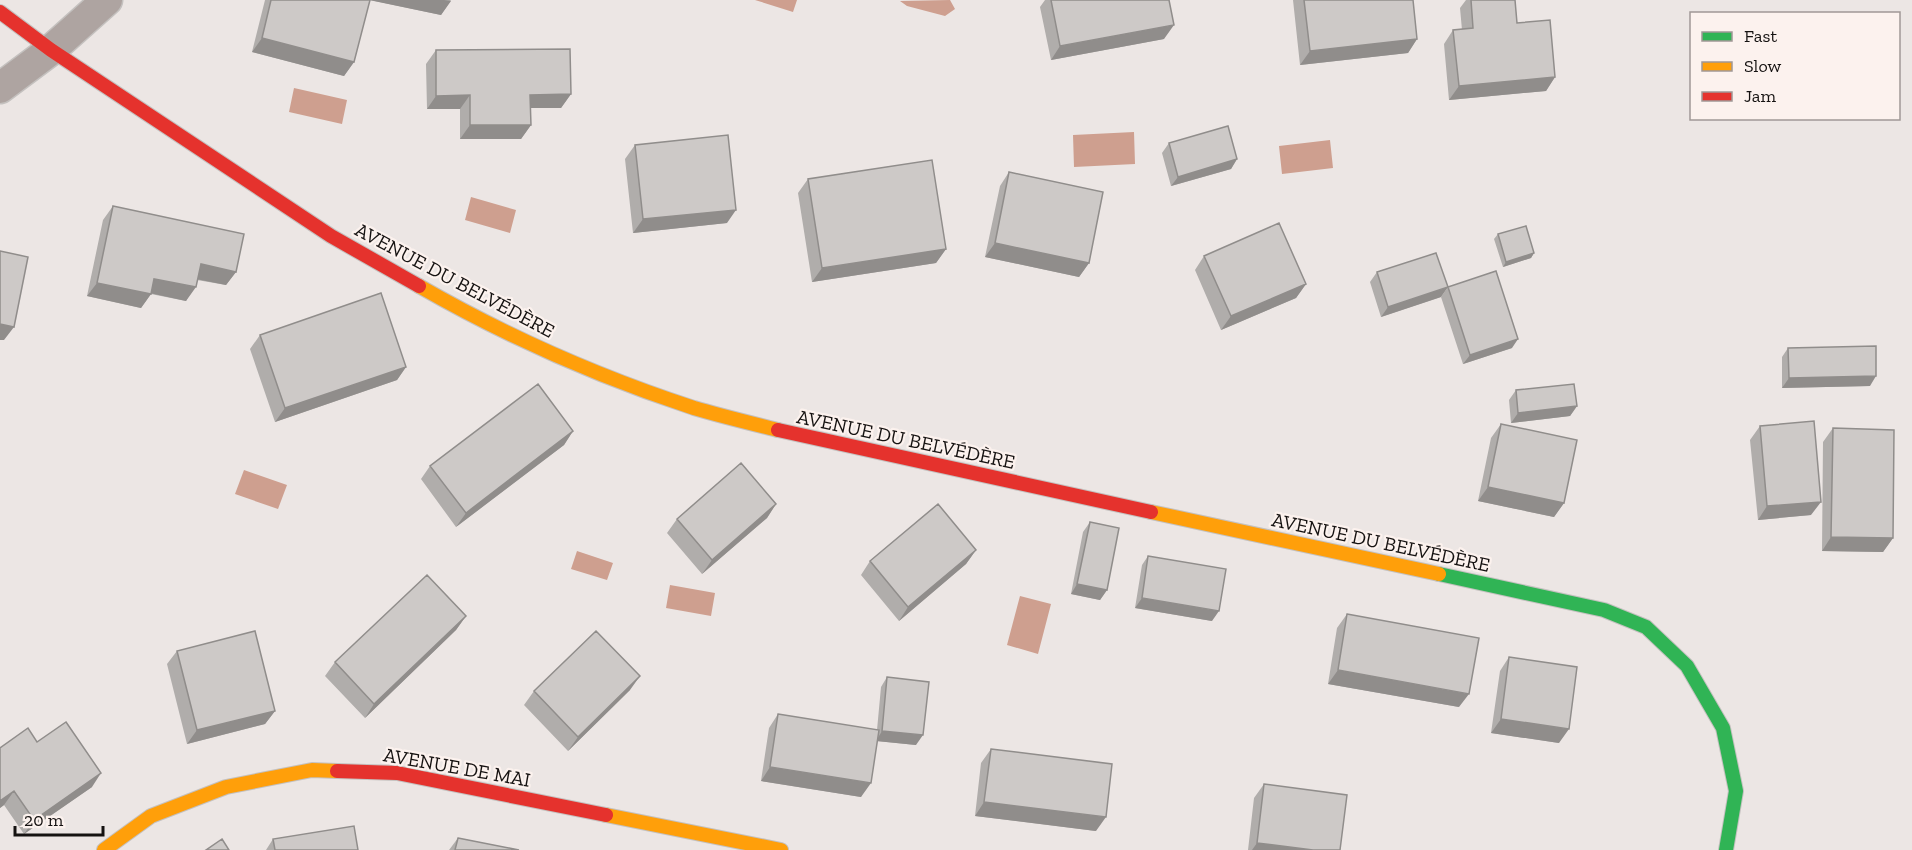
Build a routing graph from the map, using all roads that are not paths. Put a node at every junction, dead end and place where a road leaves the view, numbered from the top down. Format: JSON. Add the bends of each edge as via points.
{"nodes":[{"id":1,"x":107,"y":0,"type":"edge"},
{"id":2,"x":0,"y":12,"type":"edge"},
{"id":3,"x":51,"y":50,"type":"junction"},
{"id":4,"x":0,"y":87,"type":"edge"},
{"id":5,"x":104,"y":850,"type":"edge"},
{"id":6,"x":780,"y":850,"type":"edge"},
{"id":7,"x":1725,"y":850,"type":"edge"}],
"edges":[{"from":1,"to":3,"type":"street"},
{"from":2,"to":3,"type":"street","name":"AVENUE DU BELVÉDÈRE"},
{"from":3,"to":4,"type":"street"},
{"from":3,"to":7,"type":"street","name":"AVENUE DU BELVÉDÈRE","via":[[331,236],[443,300],[609,378],[791,435],[1604,610],[1646,627],[1687,666],[1723,728],[1736,791]]},
{"from":5,"to":6,"type":"street","name":"AVENUE DE MAI","via":[[151,816],[226,787],[312,770],[398,773]]}]}
